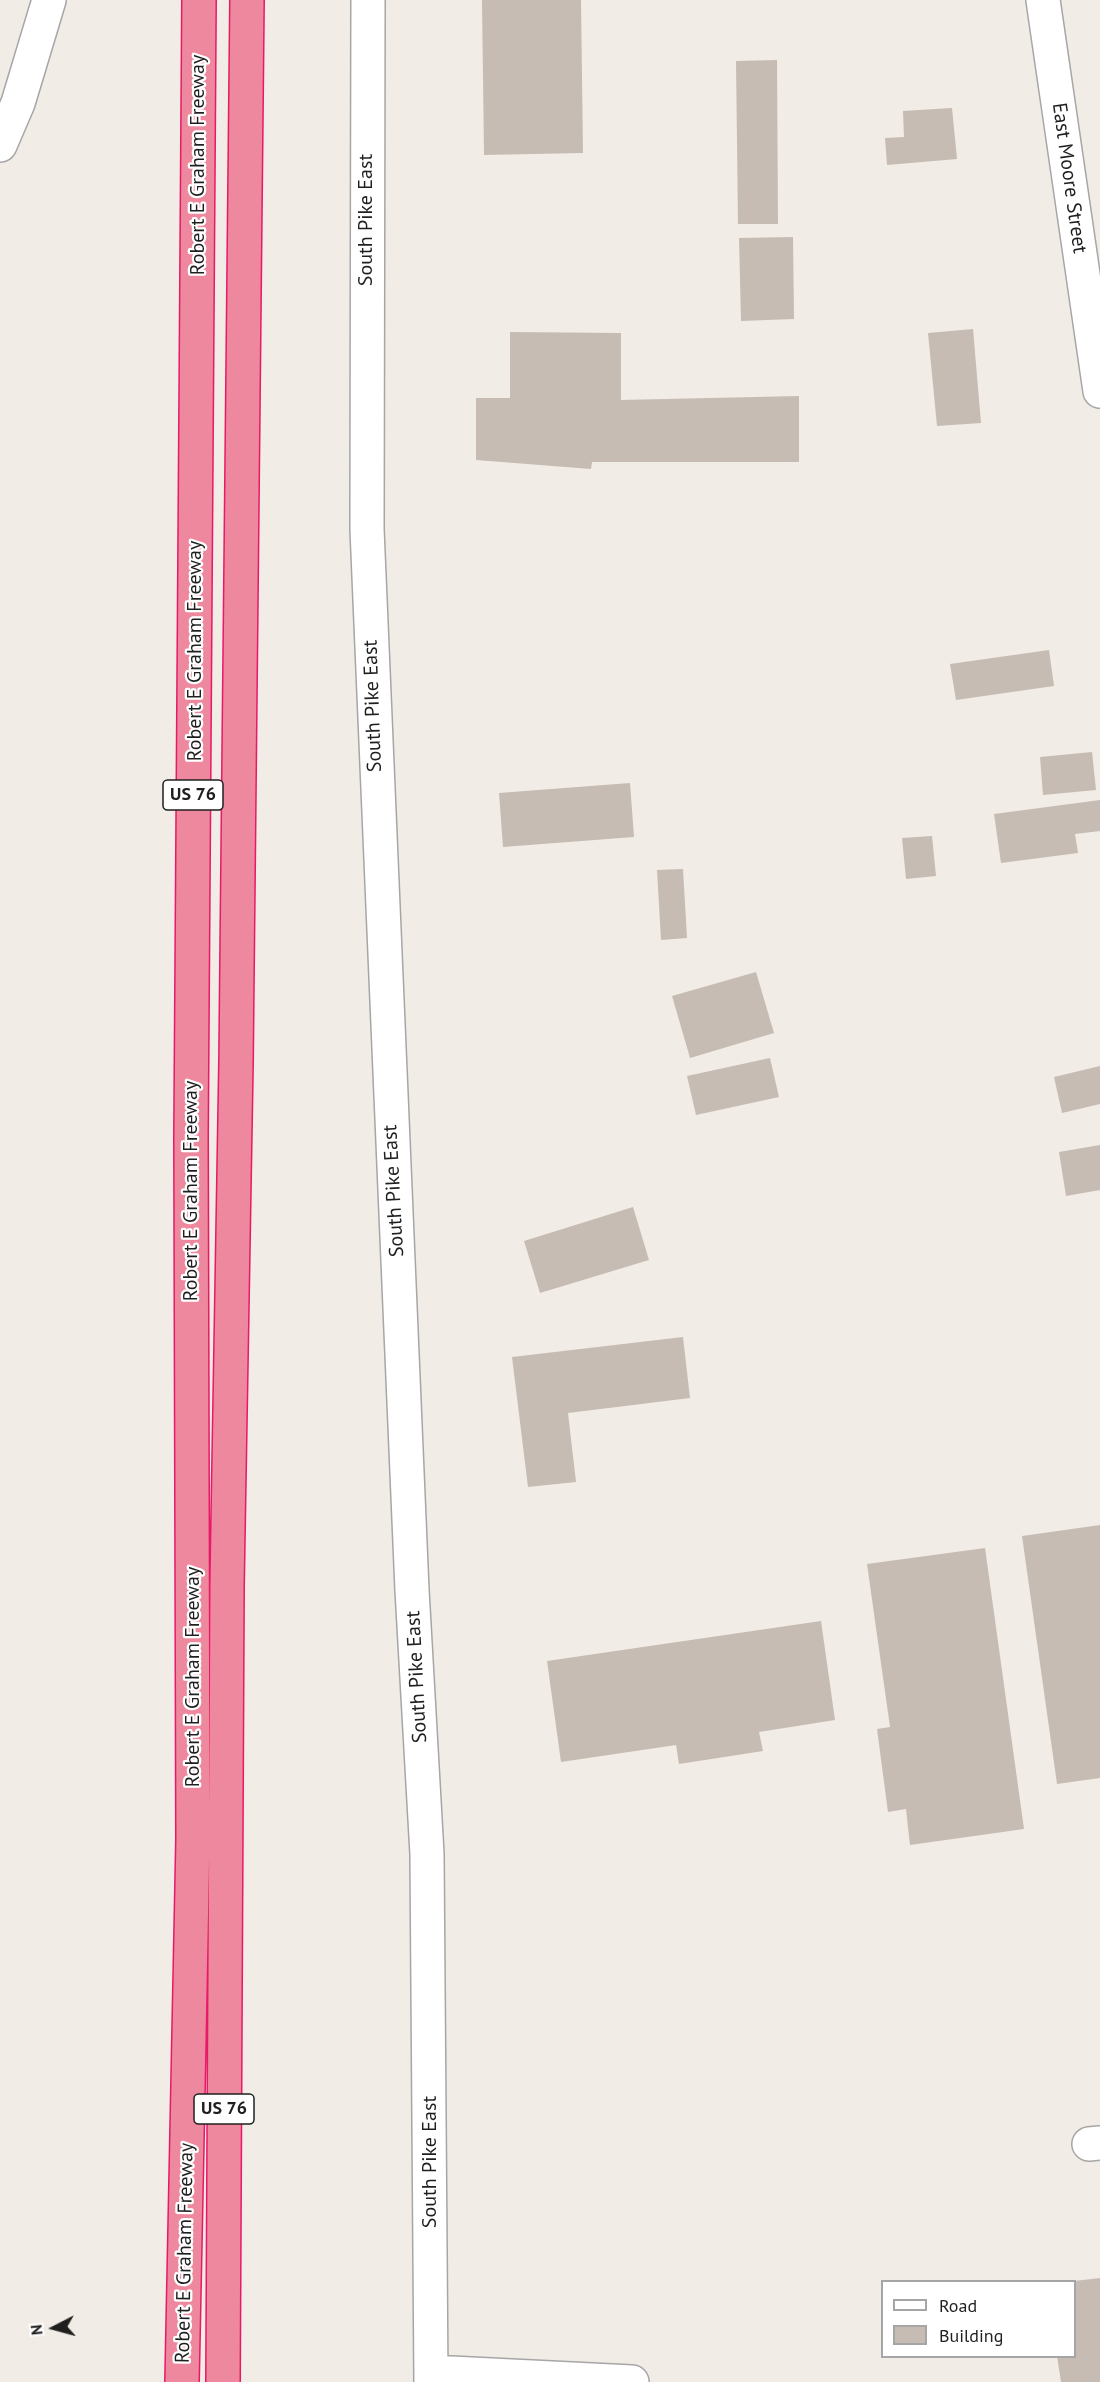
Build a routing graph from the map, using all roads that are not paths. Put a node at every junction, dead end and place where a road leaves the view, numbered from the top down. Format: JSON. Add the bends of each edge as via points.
{"nodes":[{"id":1,"x":49,"y":0,"type":"edge"},
{"id":2,"x":199,"y":0,"type":"edge"},
{"id":3,"x":248,"y":0,"type":"edge"},
{"id":4,"x":368,"y":0,"type":"edge"},
{"id":5,"x":1043,"y":0,"type":"edge"},
{"id":6,"x":0,"y":145,"type":"edge"},
{"id":7,"x":1093,"y":292,"type":"edge"},
{"id":8,"x":1100,"y":391,"type":"edge"},
{"id":9,"x":431,"y":2377,"type":"edge"},
{"id":10,"x":553,"y":2380,"type":"edge"},
{"id":11,"x":182,"y":2382,"type":"edge"},
{"id":12,"x":223,"y":2382,"type":"edge"},
{"id":13,"x":622,"y":2382,"type":"edge"}],
"edges":[{"from":1,"to":6,"type":"street","via":[[18,103]]},
{"from":2,"to":11,"type":"highway","name":"Robert E Graham Freeway","number":"US 76","via":[[190,1137],[193,1839]]},
{"from":3,"to":12,"type":"highway","name":"Robert E Graham Freeway","number":"US 76","via":[[227,1586]]},
{"from":4,"to":9,"type":"street","name":"South Pike East","via":[[367,529],[411,1578],[427,1854]]},
{"from":5,"to":7,"type":"street","name":"East Moore Street"},
{"from":7,"to":8,"type":"street","name":"East Moore Street"},
{"from":9,"to":10,"type":"street"},
{"from":10,"to":13,"type":"street"}]}
